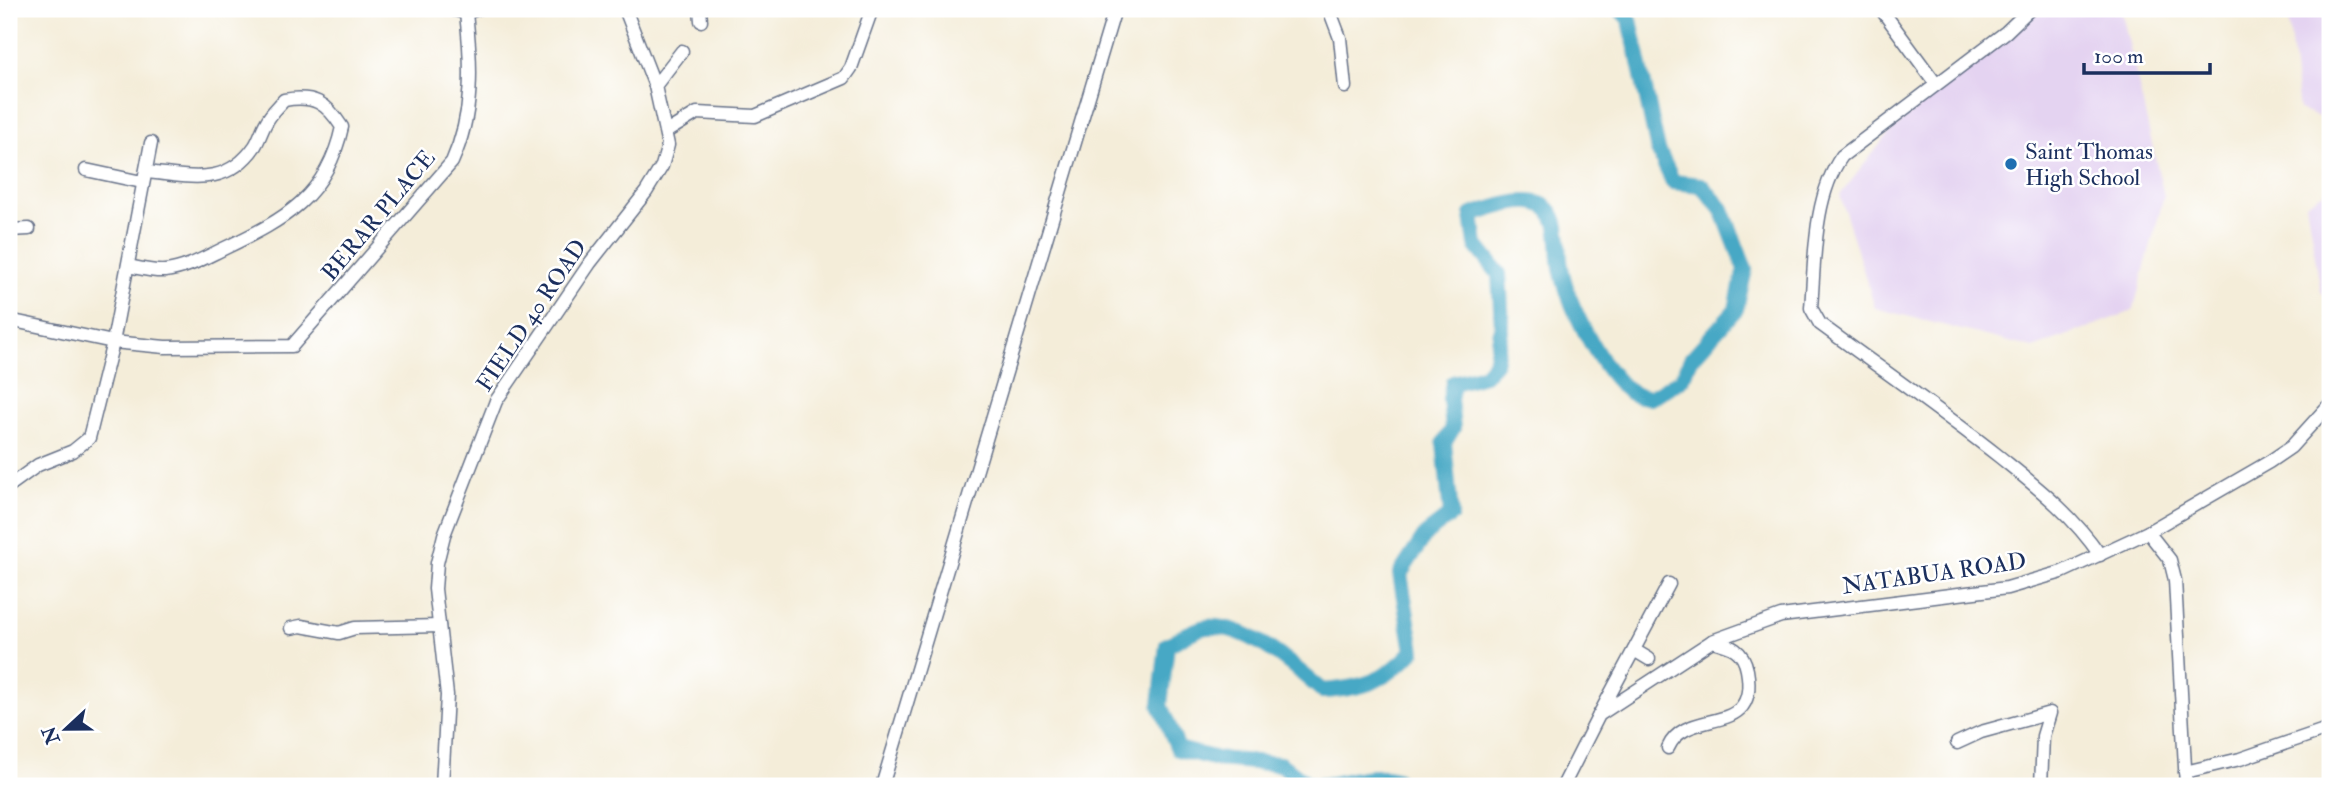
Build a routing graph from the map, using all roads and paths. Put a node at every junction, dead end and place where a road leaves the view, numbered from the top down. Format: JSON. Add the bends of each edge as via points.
{"nodes":[{"id":1,"x":451,"y":9,"type":"edge"},
{"id":2,"x":625,"y":9,"type":"edge"},
{"id":3,"x":872,"y":9,"type":"edge"},
{"id":4,"x":1115,"y":9,"type":"edge"},
{"id":5,"x":1329,"y":9,"type":"edge"},
{"id":6,"x":1881,"y":9,"type":"edge"},
{"id":7,"x":2030,"y":9,"type":"edge"},
{"id":8,"x":472,"y":11,"type":"edge"},
{"id":9,"x":682,"y":51,"type":"dead end"},
{"id":10,"x":1936,"y":84,"type":"junction"},
{"id":11,"x":655,"y":86,"type":"junction"},
{"id":12,"x":1345,"y":87,"type":"dead end"},
{"id":13,"x":666,"y":132,"type":"junction"},
{"id":14,"x":151,"y":144,"type":"dead end"},
{"id":15,"x":86,"y":170,"type":"dead end"},
{"id":16,"x":144,"y":177,"type":"junction"},
{"id":17,"x":29,"y":229,"type":"dead end"},
{"id":18,"x":9,"y":230,"type":"edge"},
{"id":19,"x":128,"y":266,"type":"junction"},
{"id":20,"x":9,"y":320,"type":"edge"},
{"id":21,"x":113,"y":342,"type":"junction"},
{"id":22,"x":2330,"y":404,"type":"edge"},
{"id":23,"x":9,"y":486,"type":"edge"},
{"id":24,"x":2148,"y":531,"type":"junction"},
{"id":25,"x":2100,"y":555,"type":"junction"},
{"id":26,"x":1669,"y":584,"type":"dead end"},
{"id":27,"x":439,"y":626,"type":"junction"},
{"id":28,"x":291,"y":628,"type":"dead end"},
{"id":29,"x":1712,"y":641,"type":"junction"},
{"id":30,"x":1634,"y":650,"type":"junction"},
{"id":31,"x":1649,"y":659,"type":"dead end"},
{"id":32,"x":1599,"y":715,"type":"junction"},
{"id":33,"x":2330,"y":728,"type":"edge"},
{"id":34,"x":1957,"y":743,"type":"dead end"},
{"id":35,"x":1668,"y":748,"type":"dead end"},
{"id":36,"x":2185,"y":772,"type":"junction"},
{"id":37,"x":442,"y":786,"type":"edge"},
{"id":38,"x":883,"y":786,"type":"edge"},
{"id":39,"x":1563,"y":786,"type":"edge"},
{"id":40,"x":2041,"y":786,"type":"edge"},
{"id":41,"x":2186,"y":786,"type":"edge"}],
"edges":[{"from":1,"to":8,"type":"street"},
{"from":2,"to":11,"type":"street","name":"FIELD 40 ROAD"},
{"from":3,"to":13,"type":"street","via":[[845,78],[755,116],[697,113]]},
{"from":4,"to":38,"type":"street"},
{"from":5,"to":12,"type":"street","via":[[1340,38]]},
{"from":6,"to":10,"type":"street"},
{"from":7,"to":10,"type":"street"},
{"from":8,"to":21,"type":"street","name":"BERAR PLACE","via":[[472,94],[464,137],[453,162],[292,346],[165,348]]},
{"from":9,"to":11,"type":"street"},
{"from":10,"to":25,"type":"street","via":[[1857,142],[1834,167],[1820,222],[1812,314],[2058,504]]},
{"from":11,"to":13,"type":"street","name":"FIELD 40 ROAD"},
{"from":13,"to":27,"type":"street","name":"FIELD 40 ROAD","via":[[662,166],[646,192],[590,262],[496,401],[437,563]]},
{"from":14,"to":16,"type":"street"},
{"from":15,"to":16,"type":"street"},
{"from":16,"to":19,"type":"street"},
{"from":16,"to":19,"type":"street","via":[[221,175],[240,164],[257,144],[266,122],[284,100],[303,97],[329,107],[342,127],[336,155],[315,188],[280,221],[186,266],[163,271]]},
{"from":17,"to":18,"type":"street"},
{"from":19,"to":21,"type":"street"},
{"from":20,"to":21,"type":"street"},
{"from":21,"to":23,"type":"street","via":[[89,438]]},
{"from":22,"to":24,"type":"street","name":"NATABUA ROAD","via":[[2291,447]]},
{"from":24,"to":25,"type":"street","name":"NATABUA ROAD"},
{"from":24,"to":36,"type":"street","via":[[2169,560],[2175,580]]},
{"from":25,"to":29,"type":"street","name":"NATABUA ROAD","via":[[2007,588],[1781,616]]},
{"from":26,"to":30,"type":"street"},
{"from":27,"to":28,"type":"street","via":[[355,628],[339,633]]},
{"from":27,"to":37,"type":"street","name":"FIELD 40 ROAD","via":[[447,695]]},
{"from":29,"to":32,"type":"street","name":"NATABUA ROAD"},
{"from":29,"to":35,"type":"street","via":[[1743,655],[1748,674],[1742,708],[1731,717],[1679,734]]},
{"from":30,"to":31,"type":"street"},
{"from":30,"to":32,"type":"street"},
{"from":32,"to":39,"type":"street","name":"NATABUA ROAD"},
{"from":33,"to":36,"type":"street","via":[[2240,759]]},
{"from":34,"to":40,"type":"street","via":[[2050,713],[2043,736]]},
{"from":36,"to":41,"type":"street"}]}
